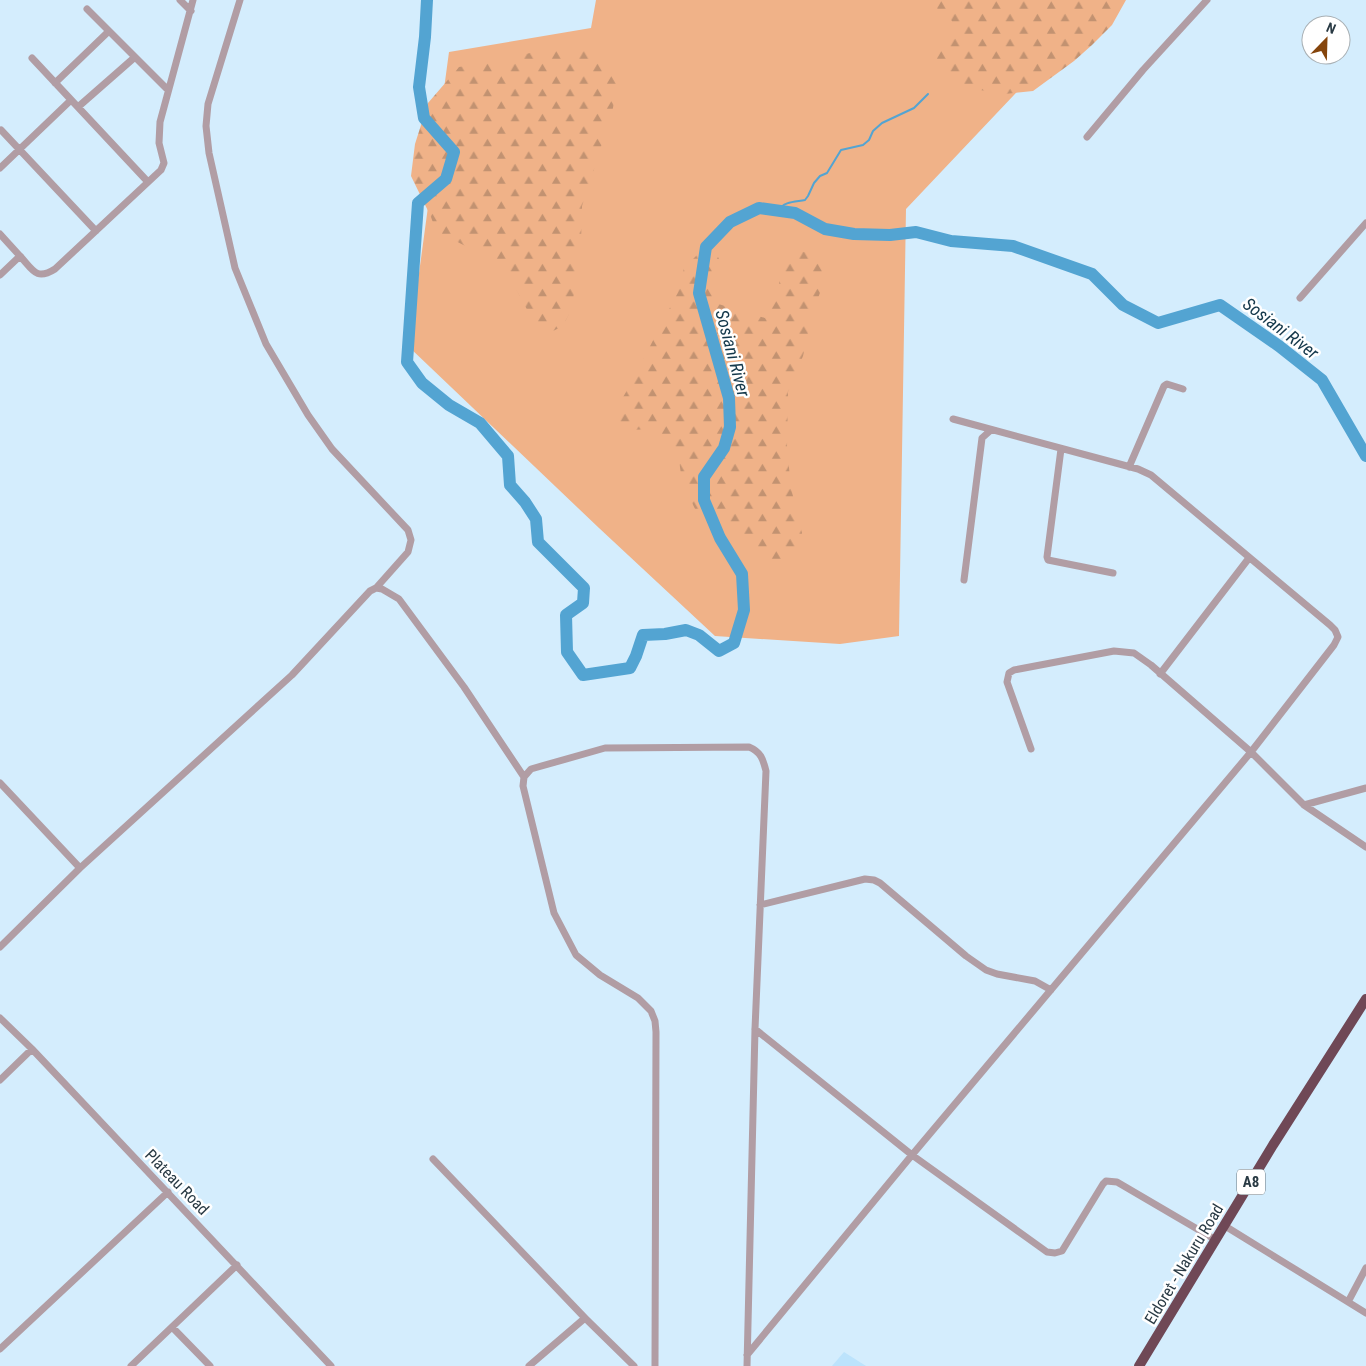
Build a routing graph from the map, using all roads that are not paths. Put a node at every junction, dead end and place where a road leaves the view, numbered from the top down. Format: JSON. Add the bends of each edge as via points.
{"nodes":[{"id":1,"x":180,"y":0,"type":"edge"},
{"id":2,"x":193,"y":0,"type":"edge"},
{"id":3,"x":240,"y":0,"type":"edge"},
{"id":4,"x":1207,"y":0,"type":"edge"},
{"id":5,"x":87,"y":9,"type":"dead end"},
{"id":6,"x":191,"y":12,"type":"junction"},
{"id":7,"x":109,"y":31,"type":"junction"},
{"id":8,"x":135,"y":57,"type":"junction"},
{"id":9,"x":32,"y":58,"type":"dead end"},
{"id":10,"x":55,"y":82,"type":"junction"},
{"id":11,"x":168,"y":90,"type":"junction"},
{"id":12,"x":71,"y":100,"type":"junction"},
{"id":13,"x":78,"y":107,"type":"junction"},
{"id":14,"x":1,"y":130,"type":"dead end"},
{"id":15,"x":1087,"y":137,"type":"dead end"},
{"id":16,"x":21,"y":149,"type":"junction"},
{"id":17,"x":0,"y":168,"type":"edge"},
{"id":18,"x":148,"y":182,"type":"junction"},
{"id":19,"x":1366,"y":223,"type":"edge"},
{"id":20,"x":96,"y":231,"type":"junction"},
{"id":21,"x":0,"y":234,"type":"edge"},
{"id":22,"x":20,"y":256,"type":"junction"},
{"id":23,"x":0,"y":275,"type":"edge"},
{"id":24,"x":1300,"y":298,"type":"dead end"},
{"id":25,"x":1184,"y":389,"type":"dead end"},
{"id":26,"x":953,"y":419,"type":"dead end"},
{"id":27,"x":991,"y":430,"type":"junction"},
{"id":28,"x":1061,"y":449,"type":"junction"},
{"id":29,"x":1129,"y":467,"type":"junction"},
{"id":30,"x":1249,"y":558,"type":"junction"},
{"id":31,"x":1113,"y":572,"type":"dead end"},
{"id":32,"x":964,"y":580,"type":"dead end"},
{"id":33,"x":376,"y":588,"type":"junction"},
{"id":34,"x":1160,"y":674,"type":"junction"},
{"id":35,"x":1031,"y":748,"type":"dead end"},
{"id":36,"x":1251,"y":752,"type":"junction"},
{"id":37,"x":524,"y":777,"type":"junction"},
{"id":38,"x":0,"y":783,"type":"edge"},
{"id":39,"x":1366,"y":788,"type":"edge"},
{"id":40,"x":1304,"y":805,"type":"junction"},
{"id":41,"x":1366,"y":847,"type":"edge"},
{"id":42,"x":80,"y":868,"type":"junction"},
{"id":43,"x":760,"y":905,"type":"junction"},
{"id":44,"x":0,"y":947,"type":"edge"},
{"id":45,"x":1051,"y":990,"type":"junction"},
{"id":46,"x":1366,"y":999,"type":"edge"},
{"id":47,"x":0,"y":1018,"type":"edge"},
{"id":48,"x":755,"y":1029,"type":"junction"},
{"id":49,"x":32,"y":1049,"type":"junction"},
{"id":50,"x":0,"y":1080,"type":"edge"},
{"id":51,"x":912,"y":1155,"type":"junction"},
{"id":52,"x":433,"y":1158,"type":"dead end"},
{"id":53,"x":168,"y":1192,"type":"junction"},
{"id":54,"x":1225,"y":1226,"type":"junction"},
{"id":55,"x":1216,"y":1240,"type":"junction"},
{"id":56,"x":237,"y":1265,"type":"junction"},
{"id":57,"x":1366,"y":1268,"type":"edge"},
{"id":58,"x":1348,"y":1302,"type":"junction"},
{"id":59,"x":1366,"y":1313,"type":"edge"},
{"id":60,"x":585,"y":1318,"type":"junction"},
{"id":61,"x":172,"y":1327,"type":"junction"},
{"id":62,"x":0,"y":1349,"type":"edge"},
{"id":63,"x":747,"y":1355,"type":"junction"},
{"id":64,"x":131,"y":1366,"type":"edge"},
{"id":65,"x":210,"y":1366,"type":"edge"},
{"id":66,"x":331,"y":1366,"type":"edge"},
{"id":67,"x":529,"y":1366,"type":"edge"},
{"id":68,"x":634,"y":1366,"type":"edge"},
{"id":69,"x":655,"y":1366,"type":"edge"},
{"id":70,"x":746,"y":1366,"type":"edge"},
{"id":71,"x":1139,"y":1366,"type":"edge"}],
"edges":[{"from":1,"to":6,"type":"street"},
{"from":2,"to":6,"type":"street"},
{"from":3,"to":33,"type":"street","via":[[208,104],[206,126],[235,268],[266,344],[308,414],[332,449],[408,530],[411,540],[408,552]]},
{"from":4,"to":15,"type":"street"},
{"from":5,"to":7,"type":"street"},
{"from":6,"to":11,"type":"street"},
{"from":7,"to":8,"type":"street"},
{"from":7,"to":10,"type":"street"},
{"from":8,"to":11,"type":"street"},
{"from":8,"to":13,"type":"street"},
{"from":9,"to":10,"type":"street"},
{"from":10,"to":12,"type":"street"},
{"from":11,"to":18,"type":"street","via":[[160,122],[159,143],[164,163]]},
{"from":12,"to":13,"type":"street"},
{"from":12,"to":16,"type":"street"},
{"from":13,"to":18,"type":"street"},
{"from":14,"to":16,"type":"street"},
{"from":16,"to":17,"type":"street"},
{"from":16,"to":20,"type":"street"},
{"from":18,"to":20,"type":"street"},
{"from":19,"to":24,"type":"street"},
{"from":20,"to":22,"type":"street","via":[[46,275],[36,272]]},
{"from":21,"to":22,"type":"street"},
{"from":22,"to":23,"type":"street"},
{"from":25,"to":29,"type":"street","via":[[1164,386]]},
{"from":26,"to":27,"type":"street"},
{"from":27,"to":28,"type":"street"},
{"from":27,"to":32,"type":"street","via":[[982,438]]},
{"from":28,"to":29,"type":"street"},
{"from":28,"to":31,"type":"street","via":[[1048,560]]},
{"from":29,"to":30,"type":"street","via":[[1152,475]]},
{"from":30,"to":34,"type":"street"},
{"from":30,"to":36,"type":"street","via":[[1332,627],[1338,637]]},
{"from":33,"to":37,"type":"street","via":[[399,599]]},
{"from":33,"to":42,"type":"street","via":[[292,675]]},
{"from":34,"to":35,"type":"street","via":[[1134,654],[1114,650],[1014,670],[1006,682]]},
{"from":34,"to":36,"type":"street"},
{"from":36,"to":40,"type":"street"},
{"from":36,"to":45,"type":"street"},
{"from":37,"to":43,"type":"street","via":[[531,769],[606,748],[749,747],[755,750],[763,758],[766,771]]},
{"from":37,"to":69,"type":"street","via":[[554,913],[576,955],[600,975],[638,998],[651,1011],[655,1021]]},
{"from":38,"to":42,"type":"street"},
{"from":39,"to":40,"type":"street"},
{"from":40,"to":41,"type":"street"},
{"from":42,"to":44,"type":"street"},
{"from":43,"to":45,"type":"street","via":[[865,879],[874,880],[986,970],[1035,981]]},
{"from":43,"to":48,"type":"street"},
{"from":45,"to":51,"type":"street"},
{"from":46,"to":54,"type":"highway","name":"Eldoret - Nakuru Road","number":"A8"},
{"from":47,"to":49,"type":"street","name":"Plateau Road"},
{"from":48,"to":51,"type":"street"},
{"from":48,"to":63,"type":"street"},
{"from":49,"to":50,"type":"street"},
{"from":49,"to":53,"type":"street","name":"Plateau Road"},
{"from":51,"to":55,"type":"street","via":[[1047,1252],[1062,1251],[1106,1181],[1110,1180]]},
{"from":51,"to":63,"type":"street"},
{"from":52,"to":60,"type":"street"},
{"from":53,"to":56,"type":"street","name":"Plateau Road"},
{"from":53,"to":62,"type":"street"},
{"from":54,"to":55,"type":"highway","name":"Eldoret - Nakuru Road","number":"A8"},
{"from":54,"to":58,"type":"street"},
{"from":55,"to":71,"type":"highway","name":"Eldoret - Nakuru Road","number":"A8"},
{"from":56,"to":61,"type":"street"},
{"from":56,"to":66,"type":"street","name":"Plateau Road"},
{"from":57,"to":58,"type":"street"},
{"from":58,"to":59,"type":"street"},
{"from":60,"to":67,"type":"street"},
{"from":60,"to":68,"type":"street"},
{"from":61,"to":64,"type":"street"},
{"from":61,"to":65,"type":"street"},
{"from":63,"to":70,"type":"street"}]}
